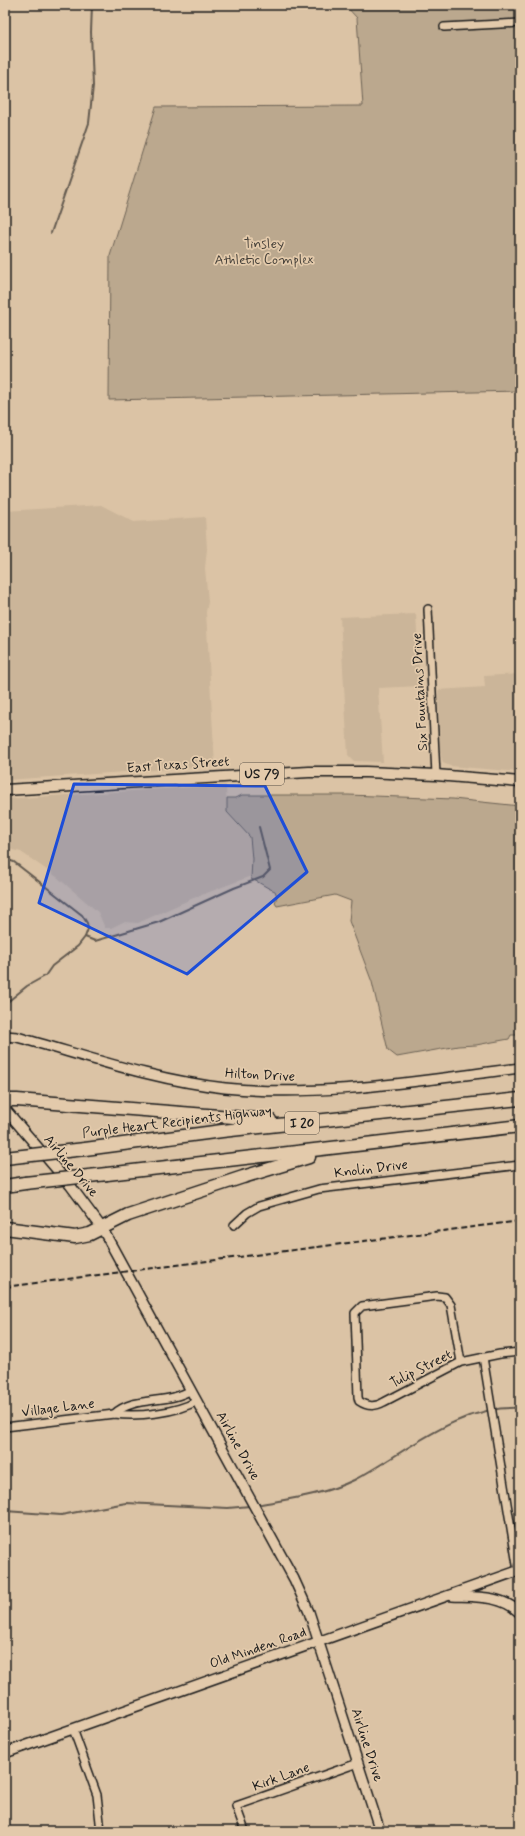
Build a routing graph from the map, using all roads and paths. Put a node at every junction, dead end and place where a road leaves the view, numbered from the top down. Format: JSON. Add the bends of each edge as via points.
{"nodes":[{"id":1,"x":520,"y":23,"type":"edge"},
{"id":2,"x":444,"y":27,"type":"dead end"},
{"id":3,"x":428,"y":609,"type":"dead end"},
{"id":4,"x":436,"y":775,"type":"junction"},
{"id":5,"x":520,"y":782,"type":"edge"},
{"id":6,"x":5,"y":790,"type":"edge"},
{"id":7,"x":5,"y":1036,"type":"edge"},
{"id":8,"x":520,"y":1068,"type":"edge"},
{"id":9,"x":520,"y":1099,"type":"edge"},
{"id":10,"x":5,"y":1104,"type":"edge"},
{"id":11,"x":5,"y":1109,"type":"edge"},
{"id":12,"x":335,"y":1119,"type":"junction"},
{"id":13,"x":520,"y":1126,"type":"edge"},
{"id":14,"x":398,"y":1140,"type":"junction"},
{"id":15,"x":5,"y":1158,"type":"edge"},
{"id":16,"x":520,"y":1165,"type":"edge"},
{"id":17,"x":5,"y":1186,"type":"edge"},
{"id":18,"x":234,"y":1225,"type":"dead end"},
{"id":19,"x":5,"y":1228,"type":"edge"},
{"id":20,"x":102,"y":1228,"type":"junction"},
{"id":21,"x":520,"y":1352,"type":"edge"},
{"id":22,"x":483,"y":1357,"type":"junction"},
{"id":23,"x":461,"y":1362,"type":"junction"},
{"id":24,"x":191,"y":1390,"type":"junction"},
{"id":25,"x":197,"y":1401,"type":"junction"},
{"id":26,"x":114,"y":1414,"type":"junction"},
{"id":27,"x":5,"y":1428,"type":"edge"},
{"id":28,"x":519,"y":1573,"type":"edge"},
{"id":29,"x":446,"y":1596,"type":"junction"},
{"id":30,"x":520,"y":1613,"type":"edge"},
{"id":31,"x":319,"y":1642,"type":"junction"},
{"id":32,"x":73,"y":1729,"type":"junction"},
{"id":33,"x":5,"y":1753,"type":"edge"},
{"id":34,"x":358,"y":1763,"type":"junction"},
{"id":35,"x":101,"y":1831,"type":"edge"},
{"id":36,"x":245,"y":1831,"type":"edge"},
{"id":37,"x":380,"y":1831,"type":"edge"}],
"edges":[{"from":1,"to":2,"type":"street"},
{"from":3,"to":4,"type":"street","name":"Six Fountains Drive"},
{"from":4,"to":5,"type":"main road","name":"East Texas Street","number":"US 79"},
{"from":4,"to":6,"type":"main road","name":"East Texas Street","number":"US 79","via":[[310,772]]},
{"from":7,"to":8,"type":"main road","name":"Hilton Drive","via":[[17,1037],[160,1077],[244,1090],[336,1089]]},
{"from":9,"to":12,"type":"highway","name":"Purple Heart Recipients Highway","number":"I 20"},
{"from":10,"to":12,"type":"highway","via":[[10,1100],[17,1100],[248,1119]]},
{"from":11,"to":20,"type":"main road","name":"Airline Drive","via":[[70,1185]]},
{"from":12,"to":15,"type":"highway","name":"Purple Heart Recipients Highway","number":"I 20","bridge":true},
{"from":13,"to":14,"type":"highway","number":"I 20"},
{"from":14,"to":17,"type":"highway","number":"I 20","bridge":true},
{"from":14,"to":20,"type":"highway","via":[[300,1159],[128,1215]]},
{"from":16,"to":18,"type":"street","name":"Knolin Drive","via":[[319,1189],[258,1206]]},
{"from":19,"to":20,"type":"highway","via":[[79,1237]]},
{"from":20,"to":24,"type":"main road","name":"Airline Drive"},
{"from":21,"to":22,"type":"street","name":"Tulip Street"},
{"from":22,"to":23,"type":"street","name":"Tulip Street"},
{"from":22,"to":28,"type":"street"},
{"from":23,"to":23,"type":"street","name":"Tulip Street","via":[[451,1305],[445,1297],[436,1296],[358,1308],[355,1318],[359,1402],[368,1406],[378,1405]]},
{"from":24,"to":25,"type":"main road","name":"Airline Drive"},
{"from":24,"to":26,"type":"street","name":"Village Lane","via":[[175,1398],[130,1404]]},
{"from":25,"to":26,"type":"street","name":"Village Lane","via":[[181,1409],[126,1416]]},
{"from":25,"to":31,"type":"main road","name":"Airline Drive","via":[[296,1582]]},
{"from":26,"to":27,"type":"street","name":"Village Lane"},
{"from":28,"to":29,"type":"main road","name":"Old Minden Road"},
{"from":29,"to":30,"type":"main road","via":[[493,1599],[507,1603]]},
{"from":29,"to":31,"type":"main road","name":"Old Minden Road"},
{"from":31,"to":32,"type":"main road","name":"Old Minden Road"},
{"from":31,"to":34,"type":"main road","name":"Airline Drive"},
{"from":32,"to":33,"type":"main road","name":"Old Minden Road"},
{"from":32,"to":35,"type":"street","via":[[97,1795]]},
{"from":34,"to":36,"type":"street","name":"Kirk Lane","via":[[236,1806]]},
{"from":34,"to":37,"type":"main road","name":"Airline Drive"}]}
